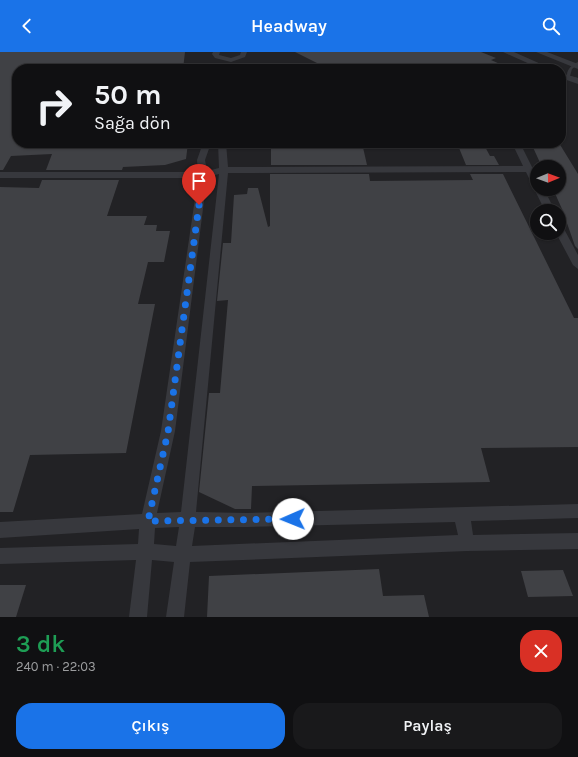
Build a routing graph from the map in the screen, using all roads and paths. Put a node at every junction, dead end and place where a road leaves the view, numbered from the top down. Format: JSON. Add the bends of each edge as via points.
{"nodes":[{"id":1,"x":254,"y":52,"type":"edge"},
{"id":2,"x":507,"y":52,"type":"edge"},
{"id":3,"x":540,"y":52,"type":"edge"},
{"id":4,"x":216,"y":56,"type":"edge"},
{"id":5,"x":243,"y":56,"type":"edge"},
{"id":6,"x":536,"y":64,"type":"edge"},
{"id":7,"x":576,"y":65,"type":"edge"},
{"id":8,"x":566,"y":74,"type":"edge"},
{"id":9,"x":566,"y":78,"type":"edge"},
{"id":10,"x":578,"y":80,"type":"edge"},
{"id":11,"x":205,"y":148,"type":"edge"},
{"id":12,"x":222,"y":148,"type":"edge"},
{"id":13,"x":518,"y":148,"type":"edge"},
{"id":14,"x":528,"y":169,"type":"junction"},
{"id":15,"x":224,"y":170,"type":"junction"},
{"id":16,"x":530,"y":173,"type":"edge"},
{"id":17,"x":0,"y":175,"type":"edge"},
{"id":18,"x":203,"y":175,"type":"junction"},
{"id":19,"x":565,"y":240,"type":"edge"},
{"id":20,"x":578,"y":265,"type":"edge"},
{"id":21,"x":578,"y":511,"type":"edge"},
{"id":22,"x":462,"y":515,"type":"junction"},
{"id":23,"x":188,"y":519,"type":"junction"},
{"id":24,"x":148,"y":521,"type":"junction"},
{"id":25,"x":0,"y":530,"type":"edge"},
{"id":26,"x":578,"y":541,"type":"edge"},
{"id":27,"x":467,"y":543,"type":"junction"},
{"id":28,"x":144,"y":552,"type":"junction"},
{"id":29,"x":183,"y":554,"type":"junction"},
{"id":30,"x":0,"y":556,"type":"edge"},
{"id":31,"x":138,"y":617,"type":"edge"},
{"id":32,"x":175,"y":617,"type":"edge"}],
"edges":[{"from":1,"to":5,"type":"street"},
{"from":2,"to":6,"type":"street"},
{"from":3,"to":7,"type":"street"},
{"from":4,"to":5,"type":"street","via":[[227,60]]},
{"from":7,"to":8,"type":"lane"},
{"from":9,"to":10,"type":"street"},
{"from":11,"to":18,"type":"street","via":[[201,160]]},
{"from":12,"to":15,"type":"street"},
{"from":13,"to":14,"type":"street"},
{"from":14,"to":15,"type":"street"},
{"from":14,"to":16,"type":"street"},
{"from":15,"to":18,"type":"street"},
{"from":15,"to":23,"type":"street"},
{"from":17,"to":18,"type":"street"},
{"from":18,"to":24,"type":"street","via":[[168,432]]},
{"from":19,"to":20,"type":"street"},
{"from":21,"to":22,"type":"street"},
{"from":22,"to":23,"type":"street"},
{"from":22,"to":27,"type":"street"},
{"from":23,"to":24,"type":"street"},
{"from":23,"to":29,"type":"street"},
{"from":24,"to":25,"type":"street"},
{"from":24,"to":28,"type":"street"},
{"from":26,"to":27,"type":"street"},
{"from":27,"to":29,"type":"street"},
{"from":28,"to":29,"type":"street"},
{"from":28,"to":30,"type":"street"},
{"from":28,"to":31,"type":"street"},
{"from":29,"to":32,"type":"street"}]}
